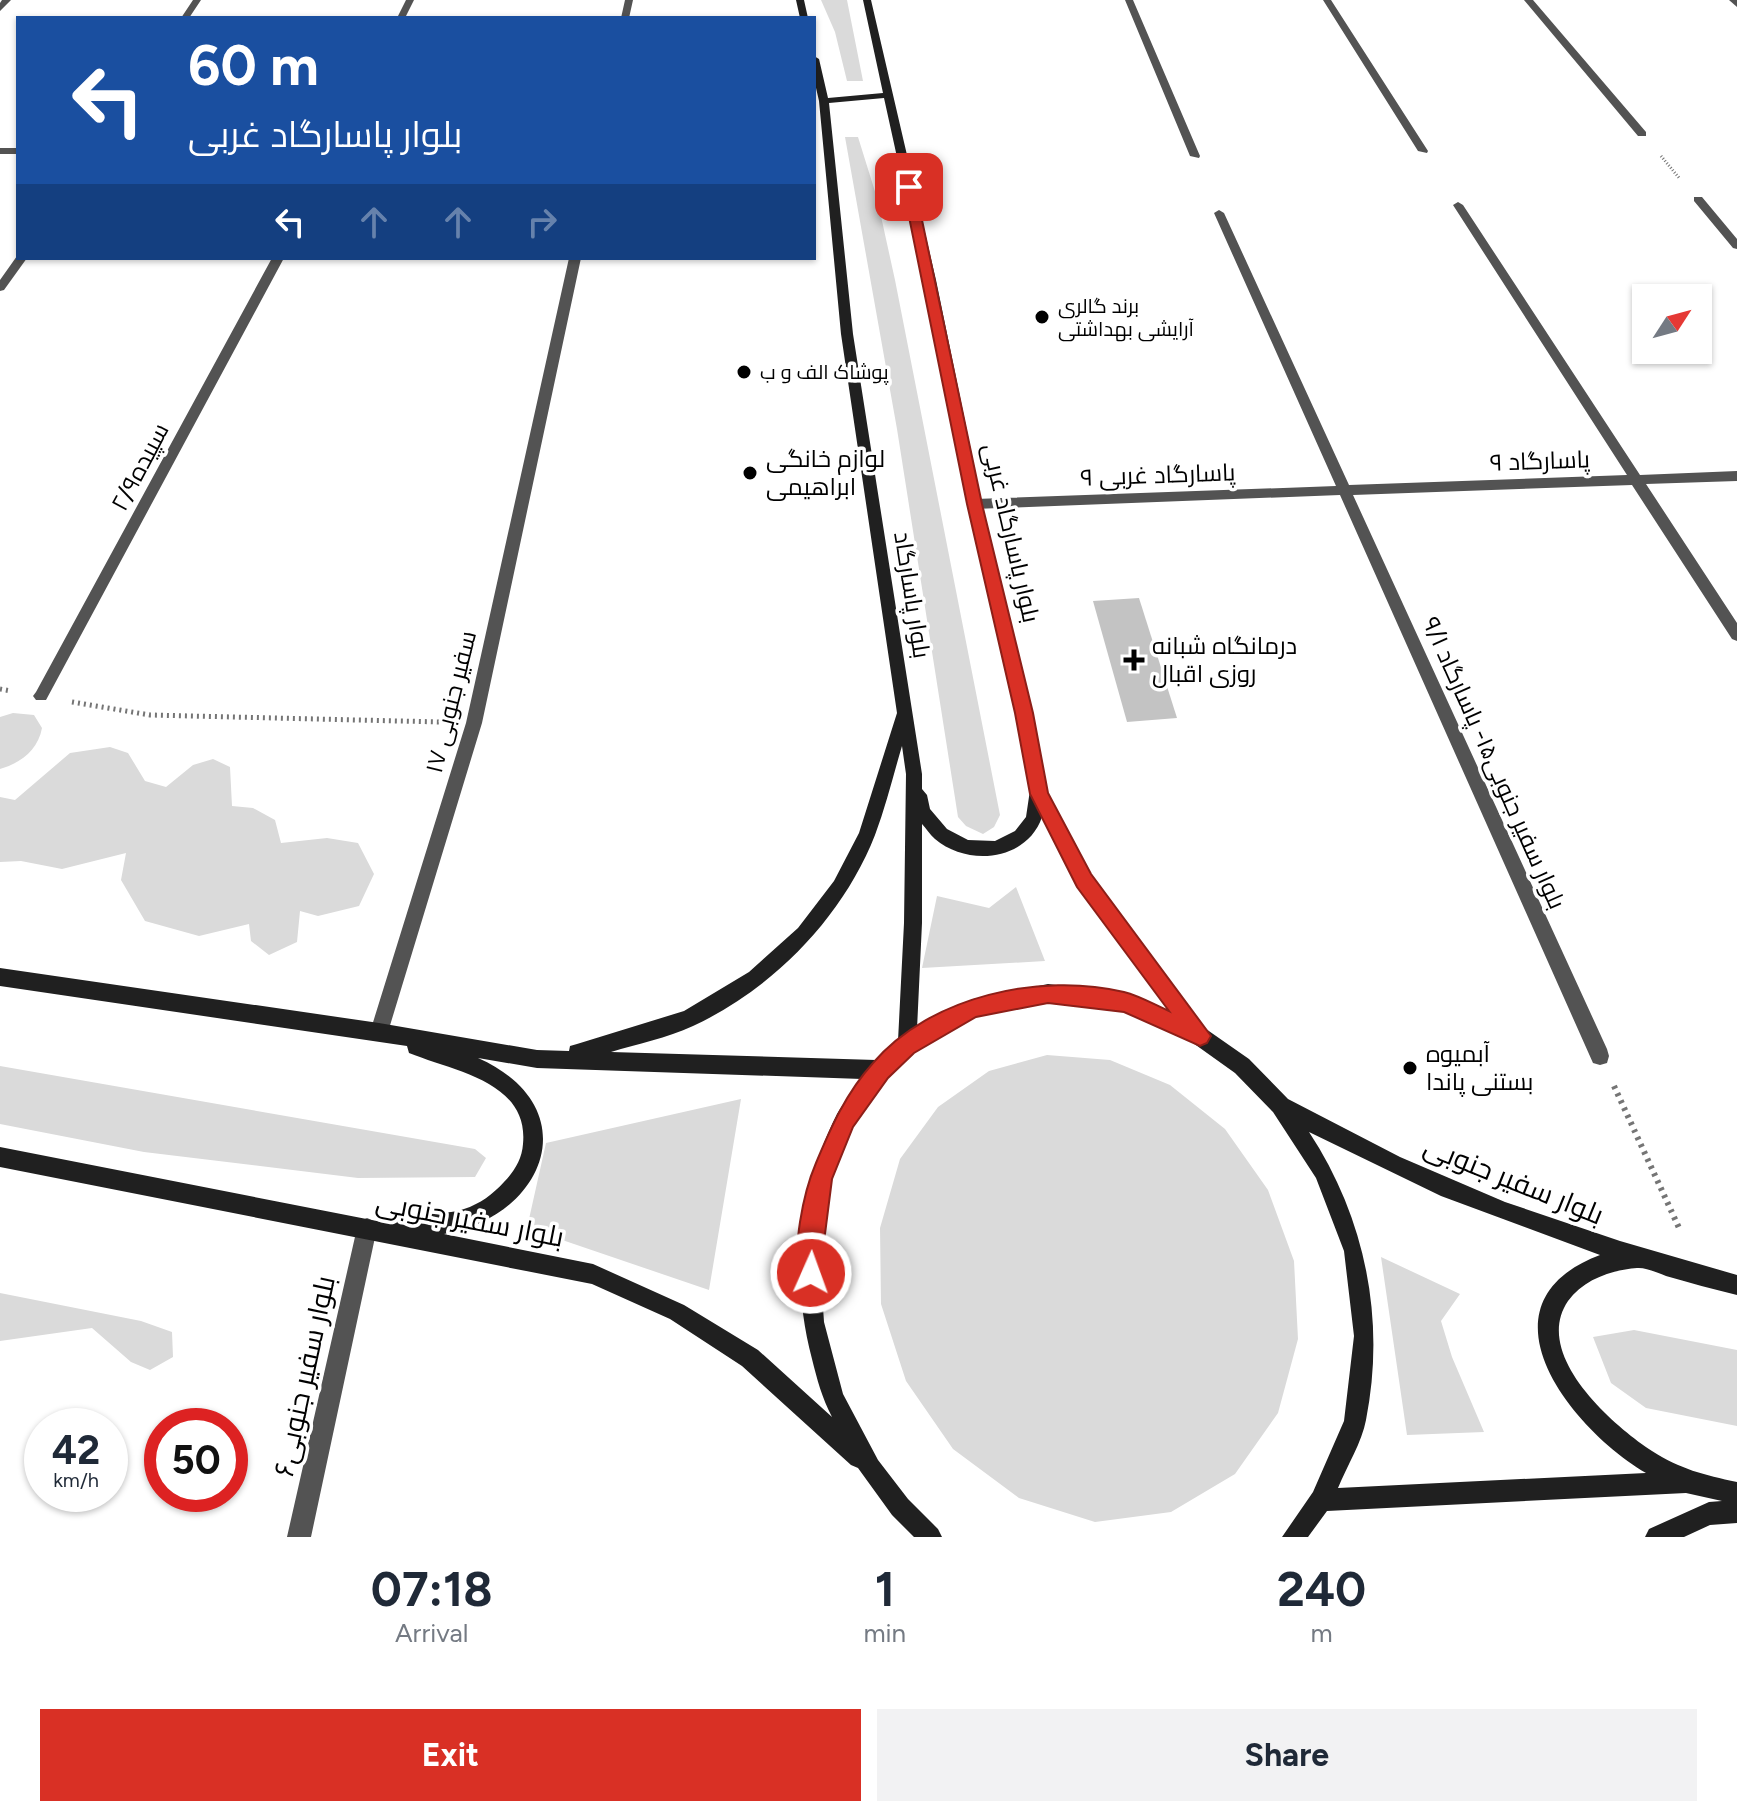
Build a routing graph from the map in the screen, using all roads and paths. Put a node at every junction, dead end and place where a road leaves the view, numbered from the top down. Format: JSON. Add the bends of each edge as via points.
{"nodes":[{"id":1,"x":7,"y":0,"type":"edge"},
{"id":2,"x":867,"y":0,"type":"edge"},
{"id":3,"x":1129,"y":0,"type":"edge"},
{"id":4,"x":1327,"y":0,"type":"edge"},
{"id":5,"x":1528,"y":0,"type":"edge"},
{"id":6,"x":0,"y":8,"type":"edge"},
{"id":7,"x":816,"y":67,"type":"edge"},
{"id":8,"x":888,"y":95,"type":"junction"},
{"id":9,"x":824,"y":101,"type":"junction"},
{"id":10,"x":1642,"y":134,"type":"joint"},
{"id":11,"x":1423,"y":151,"type":"dead end"},
{"id":12,"x":1195,"y":156,"type":"dead end"},
{"id":13,"x":1698,"y":199,"type":"joint"},
{"id":14,"x":1458,"y":205,"type":"dead end"},
{"id":15,"x":1219,"y":213,"type":"dead end"},
{"id":16,"x":1737,"y":246,"type":"edge"},
{"id":17,"x":20,"y":260,"type":"edge"},
{"id":18,"x":277,"y":260,"type":"edge"},
{"id":19,"x":575,"y":260,"type":"edge"},
{"id":20,"x":0,"y":288,"type":"edge"},
{"id":21,"x":1737,"y":476,"type":"edge"},
{"id":22,"x":1636,"y":479,"type":"junction"},
{"id":23,"x":1344,"y":490,"type":"junction"},
{"id":24,"x":975,"y":504,"type":"junction"},
{"id":25,"x":1737,"y":635,"type":"edge"},
{"id":26,"x":0,"y":689,"type":"edge"},
{"id":27,"x":41,"y":696,"type":"junction"},
{"id":28,"x":905,"y":711,"type":"junction"},
{"id":29,"x":474,"y":723,"type":"junction"},
{"id":30,"x":914,"y":774,"type":"junction"},
{"id":31,"x":1038,"y":784,"type":"junction"},
{"id":32,"x":0,"y":977,"type":"edge"},
{"id":33,"x":379,"y":1032,"type":"junction"},
{"id":34,"x":1200,"y":1036,"type":"junction"},
{"id":35,"x":907,"y":1045,"type":"junction"},
{"id":36,"x":1600,"y":1056,"type":"joint"},
{"id":37,"x":564,"y":1058,"type":"junction"},
{"id":38,"x":880,"y":1070,"type":"junction"},
{"id":39,"x":1280,"y":1105,"type":"junction"},
{"id":40,"x":0,"y":1157,"type":"edge"},
{"id":41,"x":367,"y":1228,"type":"junction"},
{"id":42,"x":1645,"y":1260,"type":"junction"},
{"id":43,"x":1701,"y":1275,"type":"junction"},
{"id":44,"x":1737,"y":1285,"type":"edge"},
{"id":45,"x":870,"y":1468,"type":"junction"},
{"id":46,"x":1686,"y":1482,"type":"junction"},
{"id":47,"x":1737,"y":1493,"type":"edge"},
{"id":48,"x":1321,"y":1500,"type":"junction"},
{"id":49,"x":1737,"y":1511,"type":"edge"},
{"id":50,"x":1294,"y":1536,"type":"edge"},
{"id":51,"x":299,"y":1537,"type":"edge"},
{"id":52,"x":930,"y":1537,"type":"edge"},
{"id":53,"x":1657,"y":1537,"type":"edge"}],
"edges":[{"from":1,"to":6,"type":"street"},
{"from":2,"to":8,"type":"main road","name":"بلوار پاسارگاد غربی"},
{"from":3,"to":12,"type":"street"},
{"from":4,"to":11,"type":"street"},
{"from":5,"to":10,"type":"street"},
{"from":7,"to":9,"type":"main road","name":"بلوار پاسارگاد"},
{"from":8,"to":9,"type":"main road"},
{"from":8,"to":24,"type":"main road","name":"بلوار پاسارگاد غربی"},
{"from":9,"to":28,"type":"main road","name":"بلوار پاسارگاد","via":[[847,334]]},
{"from":10,"to":13,"type":"path"},
{"from":13,"to":16,"type":"street"},
{"from":14,"to":22,"type":"street"},
{"from":15,"to":23,"type":"street","name":"بلوار سفیر جنوبی۱۵- پاسارگاد ۹/۱"},
{"from":17,"to":20,"type":"street"},
{"from":18,"to":27,"type":"street","name":"سپیده۲/۹"},
{"from":19,"to":29,"type":"street","name":"سفیر جنوبی ۱۷"},
{"from":21,"to":22,"type":"street","name":"پاسارگاد ۹"},
{"from":22,"to":23,"type":"street","name":"پاسارگاد ۹"},
{"from":22,"to":25,"type":"street"},
{"from":23,"to":24,"type":"street","name":"پاسارگاد غربی ۹"},
{"from":23,"to":36,"type":"street","name":"بلوار سفیر جنوبی۱۵- پاسارگاد ۹/۱"},
{"from":24,"to":31,"type":"main road","name":"بلوار پاسارگاد غربی"},
{"from":26,"to":27,"type":"path"},
{"from":27,"to":29,"type":"path","via":[[150,715]]},
{"from":28,"to":30,"type":"main road","name":"بلوار پاسارگاد"},
{"from":28,"to":37,"type":"main road","via":[[867,834],[840,887],[804,934],[755,978],[688,1019]]},
{"from":29,"to":33,"type":"street","name":"سفیر جنوبی ۱۷"},
{"from":30,"to":31,"type":"main road","via":[[922,812],[941,834],[966,847],[997,849],[1021,836],[1034,819]]},
{"from":30,"to":35,"type":"main road","name":"بلوار پاسارگاد"},
{"from":31,"to":34,"type":"main road","name":"بلوار پاسارگاد غربی","via":[[1084,881]]},
{"from":32,"to":33,"type":"main road"},
{"from":33,"to":37,"type":"main road","via":[[537,1059]]},
{"from":33,"to":41,"type":"main road","via":[[501,1080],[520,1097],[533,1121],[534,1151],[518,1184],[494,1206],[468,1218],[432,1226]]},
{"from":34,"to":35,"type":"main road","via":[[1125,1002],[1048,993],[973,1008]]},
{"from":34,"to":39,"type":"main road","via":[[1242,1066]]},
{"from":35,"to":38,"type":"main road"},
{"from":36,"to":43,"type":"path"},
{"from":37,"to":38,"type":"main road"},
{"from":38,"to":45,"type":"main road","via":[[845,1119],[821,1179],[809,1248],[813,1322],[833,1397]]},
{"from":39,"to":42,"type":"main road","name":"بلوار سفیر جنوبی","via":[[1344,1142],[1531,1224]]},
{"from":39,"to":48,"type":"main road","via":[[1324,1172],[1354,1251],[1365,1336],[1355,1422]]},
{"from":40,"to":41,"type":"main road","name":"بلوار سفیر جنوبی"},
{"from":41,"to":45,"type":"main road","name":"بلوار سفیر جنوبی","via":[[593,1274],[677,1312],[750,1358]]},
{"from":41,"to":51,"type":"street","name":"بلوار سفیر جنوبی۶"},
{"from":42,"to":43,"type":"main road","name":"بلوار سفیر جنوبی"},
{"from":42,"to":46,"type":"main road","via":[[1609,1261],[1582,1273],[1560,1293],[1549,1313],[1547,1342],[1565,1381],[1595,1420],[1637,1455]]},
{"from":43,"to":44,"type":"main road","name":"بلوار سفیر جنوبی"},
{"from":45,"to":52,"type":"main road"},
{"from":46,"to":47,"type":"main road"},
{"from":46,"to":48,"type":"main road"},
{"from":48,"to":50,"type":"main road"},
{"from":49,"to":53,"type":"main road","via":[[1709,1514]]}]}
